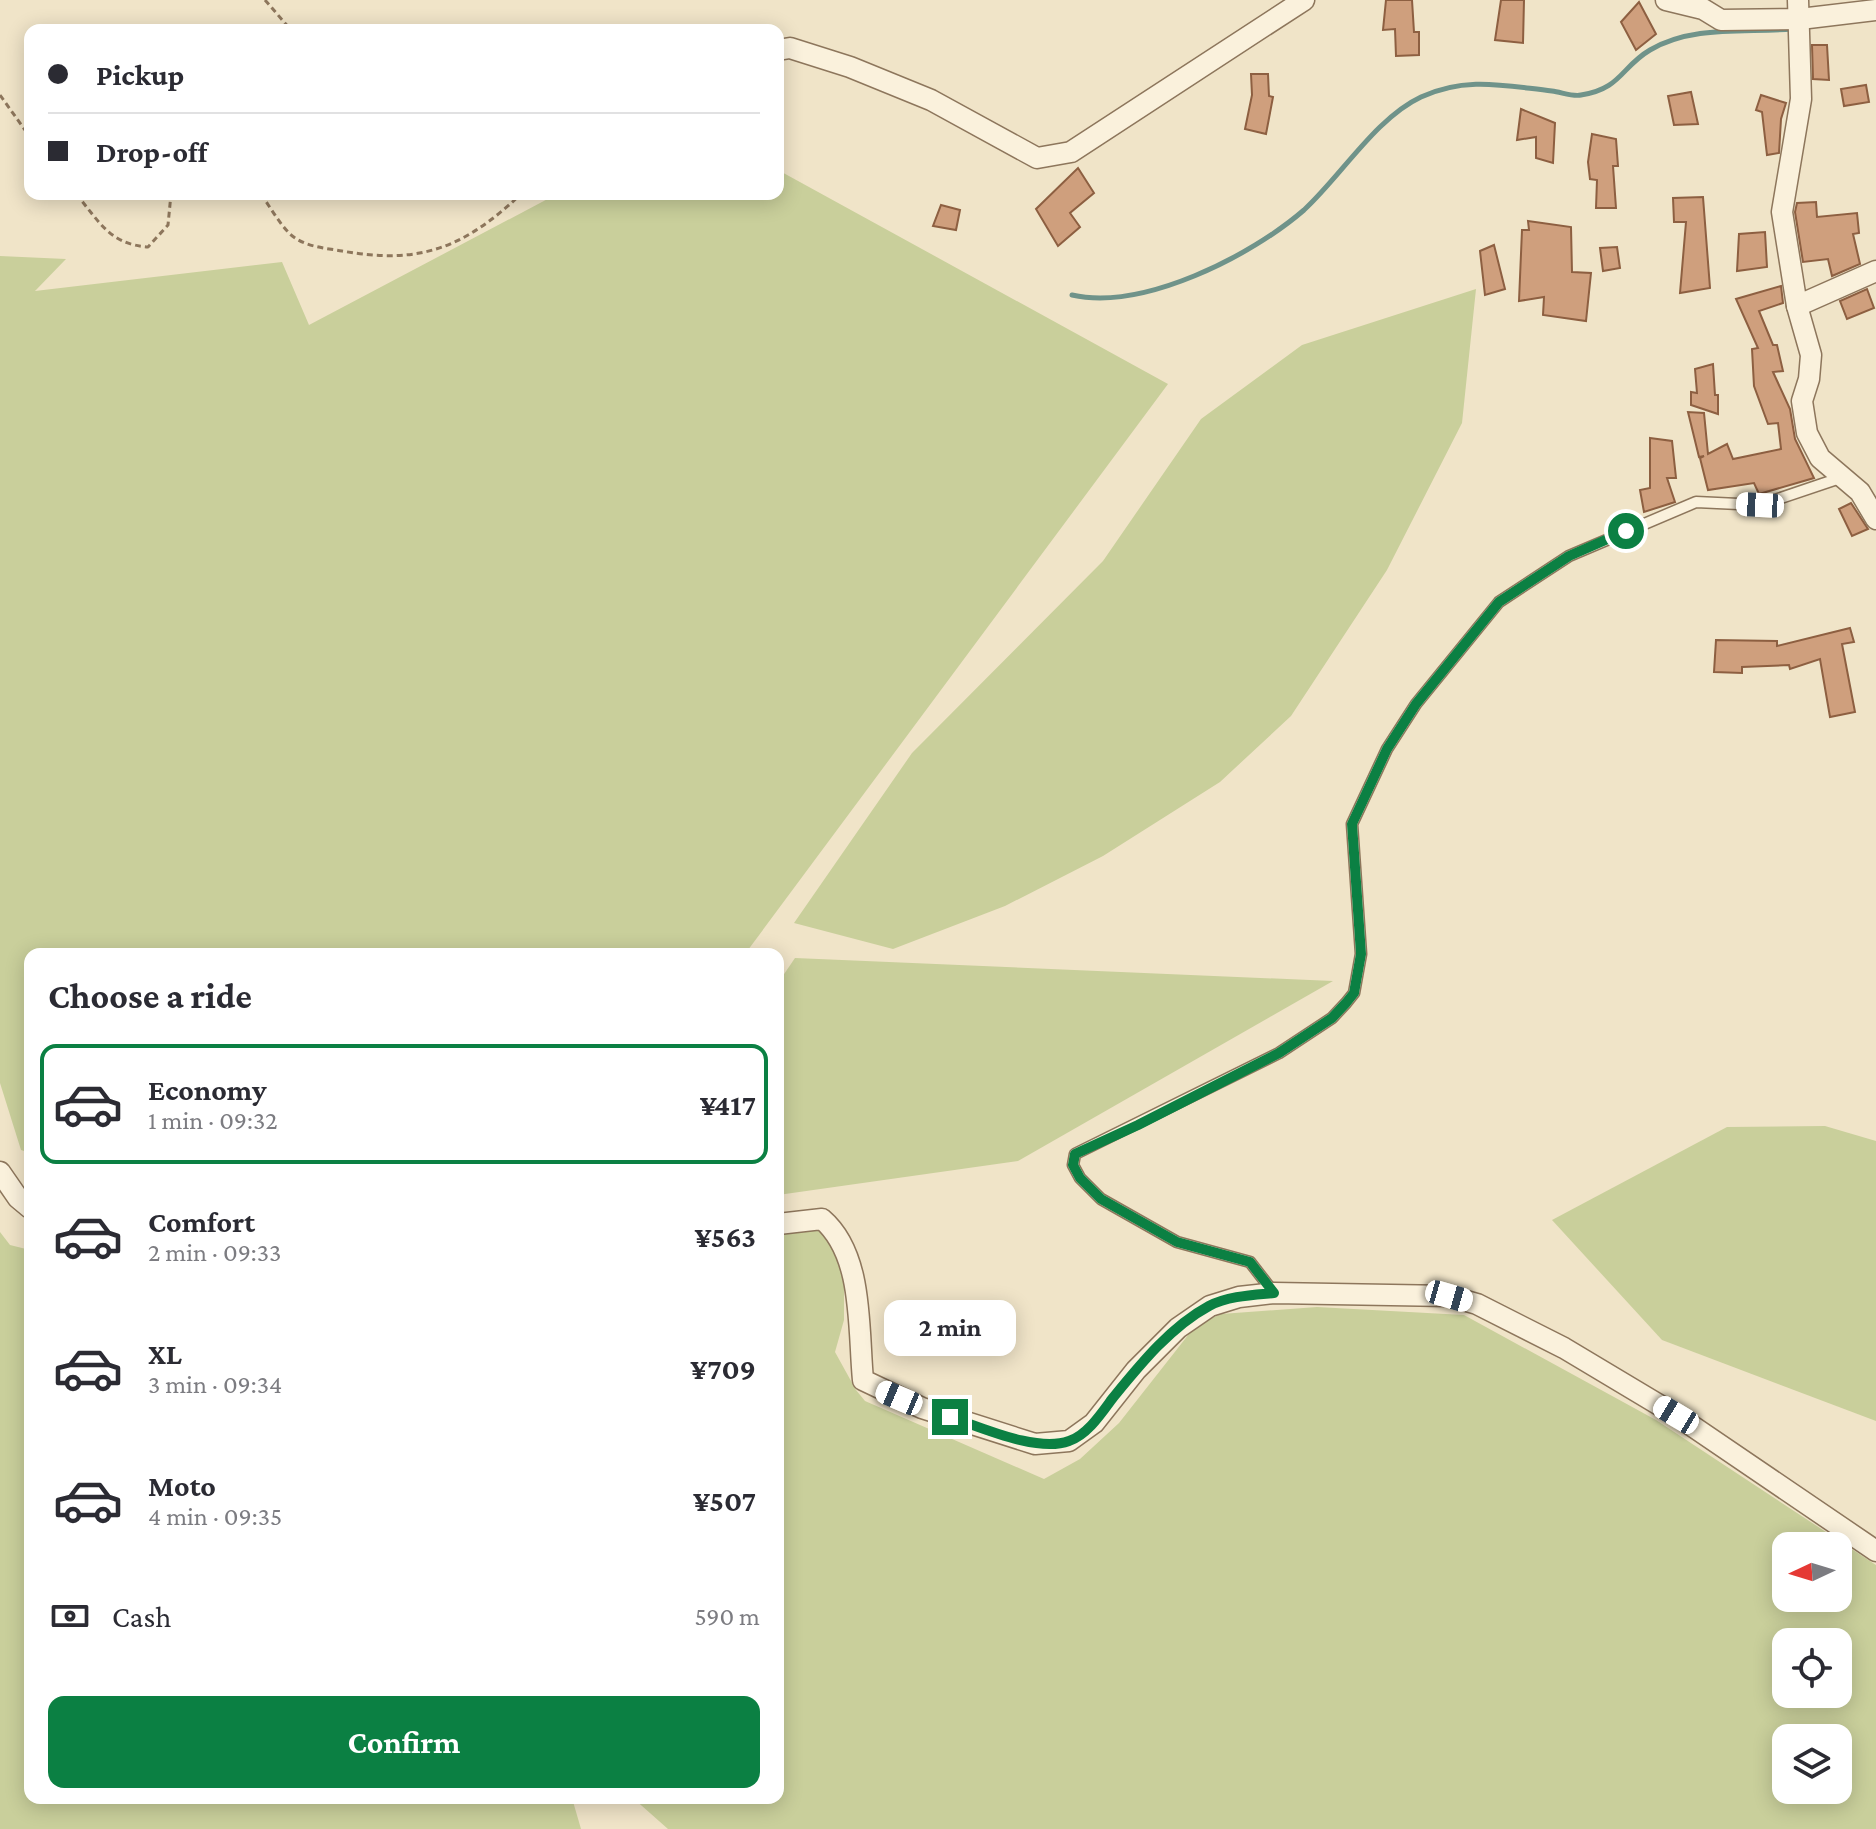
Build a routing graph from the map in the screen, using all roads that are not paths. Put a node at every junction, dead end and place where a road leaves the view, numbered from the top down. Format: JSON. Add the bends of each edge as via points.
{"nodes":[{"id":1,"x":1304,"y":0,"type":"edge"},
{"id":2,"x":1666,"y":0,"type":"edge"},
{"id":3,"x":1876,"y":10,"type":"edge"},
{"id":4,"x":1800,"y":19,"type":"edge"},
{"id":5,"x":784,"y":49,"type":"edge"},
{"id":6,"x":1876,"y":271,"type":"edge"},
{"id":7,"x":1797,"y":306,"type":"junction"},
{"id":8,"x":1843,"y":477,"type":"junction"},
{"id":9,"x":1876,"y":519,"type":"edge"},
{"id":10,"x":0,"y":1172,"type":"edge"},
{"id":11,"x":24,"y":1203,"type":"edge"},
{"id":12,"x":784,"y":1223,"type":"edge"},
{"id":13,"x":1274,"y":1293,"type":"junction"},
{"id":14,"x":1876,"y":1551,"type":"edge"}],
"edges":[{"from":1,"to":5,"type":"street","via":[[1071,152],[1037,158],[931,100],[850,67]]},
{"from":2,"to":4,"type":"street","via":[[1703,9],[1721,20]]},
{"from":3,"to":4,"type":"street"},
{"from":4,"to":7,"type":"street","via":[[1801,99],[1782,212]]},
{"from":6,"to":7,"type":"street"},
{"from":7,"to":8,"type":"street","via":[[1811,355],[1802,401],[1807,433],[1820,458]]},
{"from":8,"to":9,"type":"street","via":[[1860,492]]},
{"from":8,"to":13,"type":"lane","via":[[1760,505],[1696,502],[1569,556],[1499,602],[1416,704],[1387,749],[1352,824],[1361,954],[1354,993],[1332,1018],[1279,1053],[1075,1154],[1073,1165],[1080,1178],[1101,1199],[1177,1242],[1250,1262]]},
{"from":10,"to":11,"type":"street"},
{"from":12,"to":13,"type":"street","via":[[822,1219],[834,1230],[852,1272],[863,1380],[922,1408],[1035,1444],[1069,1441],[1094,1423],[1136,1370],[1178,1328],[1210,1306]]},
{"from":13,"to":14,"type":"street","via":[[1408,1293],[1477,1304],[1676,1415]]}]}
